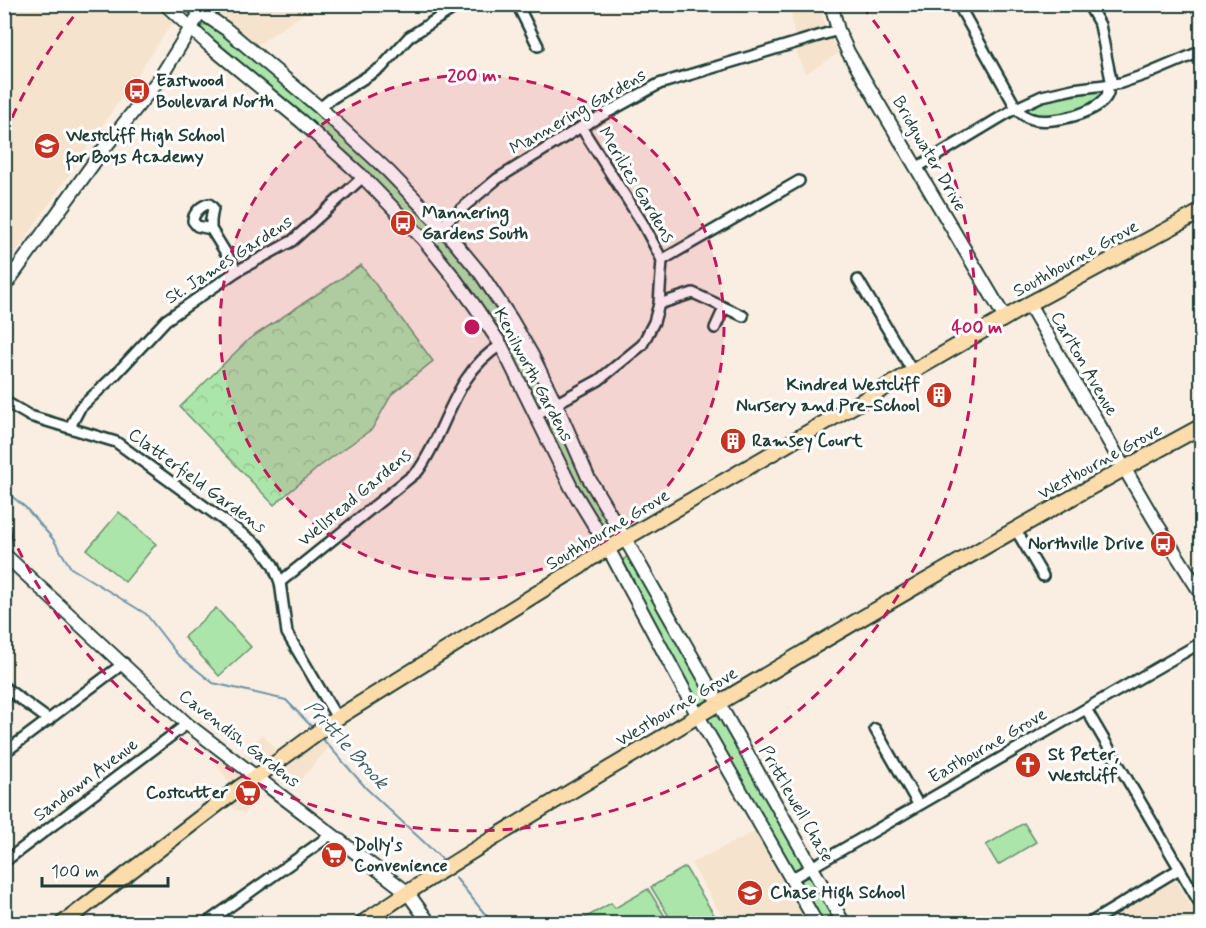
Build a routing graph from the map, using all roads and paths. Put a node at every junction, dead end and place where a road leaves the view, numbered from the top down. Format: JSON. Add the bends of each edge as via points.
{"nodes":[{"id":1,"x":165,"y":4,"type":"edge"},
{"id":2,"x":189,"y":4,"type":"edge"},
{"id":3,"x":460,"y":4,"type":"edge"},
{"id":4,"x":517,"y":4,"type":"edge"},
{"id":5,"x":831,"y":4,"type":"edge"},
{"id":6,"x":958,"y":4,"type":"edge"},
{"id":7,"x":1089,"y":4,"type":"edge"},
{"id":8,"x":200,"y":13,"type":"junction"},
{"id":9,"x":191,"y":29,"type":"junction"},
{"id":10,"x":838,"y":30,"type":"junction"},
{"id":11,"x":538,"y":46,"type":"dead end"},
{"id":12,"x":1202,"y":51,"type":"edge"},
{"id":13,"x":1109,"y":85,"type":"junction"},
{"id":14,"x":320,"y":108,"type":"junction"},
{"id":15,"x":1016,"y":108,"type":"junction"},
{"id":16,"x":581,"y":127,"type":"junction"},
{"id":17,"x":916,"y":168,"type":"junction"},
{"id":18,"x":363,"y":177,"type":"junction"},
{"id":19,"x":799,"y":181,"type":"dead end"},
{"id":20,"x":1202,"y":211,"type":"edge"},
{"id":21,"x":441,"y":225,"type":"junction"},
{"id":22,"x":211,"y":229,"type":"dead end"},
{"id":23,"x":424,"y":240,"type":"junction"},
{"id":24,"x":662,"y":260,"type":"junction"},
{"id":25,"x":237,"y":271,"type":"junction"},
{"id":26,"x":858,"y":280,"type":"dead end"},
{"id":27,"x":4,"y":287,"type":"edge"},
{"id":28,"x":659,"y":304,"type":"junction"},
{"id":29,"x":1029,"y":304,"type":"junction"},
{"id":30,"x":724,"y":308,"type":"junction"},
{"id":31,"x":743,"y":316,"type":"dead end"},
{"id":32,"x":1005,"y":318,"type":"junction"},
{"id":33,"x":715,"y":328,"type":"dead end"},
{"id":34,"x":501,"y":345,"type":"junction"},
{"id":35,"x":913,"y":372,"type":"junction"},
{"id":36,"x":4,"y":401,"type":"edge"},
{"id":37,"x":556,"y":404,"type":"junction"},
{"id":38,"x":537,"y":414,"type":"junction"},
{"id":39,"x":1202,"y":426,"type":"edge"},
{"id":40,"x":70,"y":427,"type":"junction"},
{"id":41,"x":1124,"y":468,"type":"junction"},
{"id":42,"x":1016,"y":530,"type":"junction"},
{"id":43,"x":623,"y":540,"type":"junction"},
{"id":44,"x":608,"y":548,"type":"junction"},
{"id":45,"x":4,"y":554,"type":"edge"},
{"id":46,"x":1043,"y":576,"type":"dead end"},
{"id":47,"x":280,"y":582,"type":"junction"},
{"id":48,"x":1202,"y":595,"type":"edge"},
{"id":49,"x":645,"y":618,"type":"junction"},
{"id":50,"x":1202,"y":642,"type":"edge"},
{"id":51,"x":686,"y":646,"type":"junction"},
{"id":52,"x":123,"y":663,"type":"junction"},
{"id":53,"x":4,"y":687,"type":"edge"},
{"id":54,"x":718,"y":703,"type":"junction"},
{"id":55,"x":1086,"y":709,"type":"junction"},
{"id":56,"x":701,"y":714,"type":"junction"},
{"id":57,"x":337,"y":718,"type":"junction"},
{"id":58,"x":49,"y":720,"type":"junction"},
{"id":59,"x":187,"y":724,"type":"junction"},
{"id":60,"x":875,"y":729,"type":"dead end"},
{"id":61,"x":4,"y":753,"type":"edge"},
{"id":62,"x":256,"y":776,"type":"junction"},
{"id":63,"x":918,"y":804,"type":"junction"},
{"id":64,"x":332,"y":834,"type":"junction"},
{"id":65,"x":4,"y":862,"type":"edge"},
{"id":66,"x":811,"y":868,"type":"junction"},
{"id":67,"x":1179,"y":869,"type":"junction"},
{"id":68,"x":791,"y":879,"type":"junction"},
{"id":69,"x":407,"y":892,"type":"junction"},
{"id":70,"x":1202,"y":907,"type":"edge"},
{"id":71,"x":62,"y":924,"type":"edge"},
{"id":72,"x":205,"y":924,"type":"edge"},
{"id":73,"x":361,"y":924,"type":"edge"},
{"id":74,"x":430,"y":924,"type":"edge"},
{"id":75,"x":817,"y":924,"type":"edge"},
{"id":76,"x":844,"y":924,"type":"edge"},
{"id":77,"x":1088,"y":924,"type":"edge"}],
"edges":[{"from":1,"to":9,"type":"street","name":"Kenilworth Gardens"},
{"from":2,"to":8,"type":"street","name":"Kenilworth Gardens"},
{"from":3,"to":14,"type":"street","via":[[410,37],[382,67]]},
{"from":4,"to":11,"type":"street"},
{"from":5,"to":10,"type":"street","name":"Bridgwater Drive"},
{"from":6,"to":15,"type":"street"},
{"from":7,"to":13,"type":"street","via":[[1100,25]]},
{"from":8,"to":9,"type":"street"},
{"from":8,"to":14,"type":"street","name":"Kenilworth Gardens","via":[[222,26]]},
{"from":9,"to":18,"type":"street","name":"Kenilworth Gardens"},
{"from":9,"to":27,"type":"street","via":[[160,78]]},
{"from":10,"to":16,"type":"street","name":"Mannering Gardens","via":[[659,84]]},
{"from":10,"to":17,"type":"street","name":"Bridgwater Drive"},
{"from":12,"to":13,"type":"street"},
{"from":13,"to":15,"type":"street","via":[[1042,96]]},
{"from":13,"to":15,"type":"street","via":[[1103,103],[1078,115],[1034,120]]},
{"from":14,"to":21,"type":"street","name":"Kenilworth Gardens"},
{"from":15,"to":17,"type":"street"},
{"from":16,"to":21,"type":"street","name":"Mannering Gardens","via":[[497,179]]},
{"from":16,"to":24,"type":"street","name":"Merilies Gardens"},
{"from":17,"to":32,"type":"street","name":"Bridgwater Drive"},
{"from":18,"to":23,"type":"street","name":"Kenilworth Gardens"},
{"from":18,"to":25,"type":"street","name":"St. James Gardens","via":[[292,241]]},
{"from":19,"to":24,"type":"street"},
{"from":20,"to":29,"type":"main road","name":"Southbourne Grove"},
{"from":21,"to":23,"type":"street","name":"Mannering Gardens"},
{"from":21,"to":37,"type":"street","name":"Kenilworth Gardens","via":[[511,319]]},
{"from":22,"to":25,"type":"street"},
{"from":23,"to":34,"type":"street","name":"Kenilworth Gardens"},
{"from":24,"to":28,"type":"street","name":"Merilies Gardens"},
{"from":25,"to":40,"type":"street","name":"St. James Gardens","via":[[166,320],[80,408]]},
{"from":26,"to":35,"type":"street"},
{"from":28,"to":30,"type":"street","via":[[693,293]]},
{"from":28,"to":37,"type":"street","name":"Merilies Gardens","via":[[642,345],[599,380]]},
{"from":29,"to":32,"type":"main road","name":"Southbourne Grove"},
{"from":29,"to":41,"type":"street","name":"Carlton Avenue"},
{"from":30,"to":31,"type":"street"},
{"from":30,"to":33,"type":"street"},
{"from":32,"to":35,"type":"main road","name":"Southbourne Grove"},
{"from":34,"to":38,"type":"street","name":"Kenilworth Gardens"},
{"from":34,"to":47,"type":"street","name":"Wellstead Gardens","via":[[483,359],[456,393],[418,471]]},
{"from":35,"to":43,"type":"main road","name":"Southbourne Grove"},
{"from":36,"to":40,"type":"street","name":"Clatterfield Gardens","via":[[30,416]]},
{"from":37,"to":38,"type":"street","name":"Merilies Gardens"},
{"from":37,"to":43,"type":"street","name":"Kenilworth Gardens","via":[[588,477]]},
{"from":38,"to":44,"type":"street","name":"Kenilworth Gardens","via":[[571,487]]},
{"from":39,"to":41,"type":"main road","name":"Westbourne Grove"},
{"from":40,"to":47,"type":"street","name":"Clatterfield Gardens","via":[[116,442],[259,546]]},
{"from":41,"to":42,"type":"main road","name":"Westbourne Grove"},
{"from":41,"to":48,"type":"street","name":"Carlton Avenue"},
{"from":42,"to":46,"type":"street"},
{"from":42,"to":54,"type":"main road","name":"Westbourne Grove"},
{"from":43,"to":44,"type":"main road","name":"Southbourne Grove"},
{"from":43,"to":49,"type":"street","via":[[617,551]]},
{"from":43,"to":51,"type":"street","name":"Kenilworth Gardens"},
{"from":44,"to":49,"type":"street","name":"Kenilworth Gardens"},
{"from":44,"to":57,"type":"main road","name":"Southbourne Grove"},
{"from":45,"to":52,"type":"street","name":"Cavendish Gardens"},
{"from":47,"to":57,"type":"street","name":"Clatterfield Gardens","via":[[287,633]]},
{"from":49,"to":56,"type":"street","name":"Kenilworth Gardens"},
{"from":50,"to":55,"type":"street","name":"Eastbourne Grove"},
{"from":51,"to":54,"type":"street","name":"Kenilworth Gardens"},
{"from":51,"to":56,"type":"street","via":[[710,700]]},
{"from":52,"to":58,"type":"street"},
{"from":52,"to":59,"type":"street","name":"Cavendish Gardens"},
{"from":53,"to":58,"type":"street"},
{"from":54,"to":56,"type":"main road","name":"Westbourne Grove"},
{"from":54,"to":66,"type":"street","name":"Prittlewell Chase"},
{"from":55,"to":63,"type":"street","name":"Eastbourne Grove"},
{"from":55,"to":67,"type":"street"},
{"from":56,"to":68,"type":"street"},
{"from":56,"to":69,"type":"main road","name":"Westbourne Grove"},
{"from":57,"to":62,"type":"main road","name":"Southbourne Grove"},
{"from":58,"to":61,"type":"street"},
{"from":59,"to":62,"type":"street","name":"Cavendish Gardens"},
{"from":59,"to":65,"type":"street","name":"Sandown Avenue"},
{"from":60,"to":63,"type":"street"},
{"from":62,"to":64,"type":"street","name":"Cavendish Gardens"},
{"from":62,"to":71,"type":"main road","name":"Southbourne Grove"},
{"from":63,"to":66,"type":"street","name":"Eastbourne Grove"},
{"from":64,"to":69,"type":"street","name":"Cavendish Gardens"},
{"from":64,"to":72,"type":"street"},
{"from":66,"to":68,"type":"street","name":"Eastbourne Grove"},
{"from":66,"to":76,"type":"street","name":"Prittlewell Chase"},
{"from":67,"to":70,"type":"street"},
{"from":67,"to":77,"type":"street"},
{"from":68,"to":75,"type":"street"},
{"from":69,"to":73,"type":"main road","name":"Westbourne Grove"},
{"from":69,"to":74,"type":"street","name":"Cavendish Gardens"}]}
